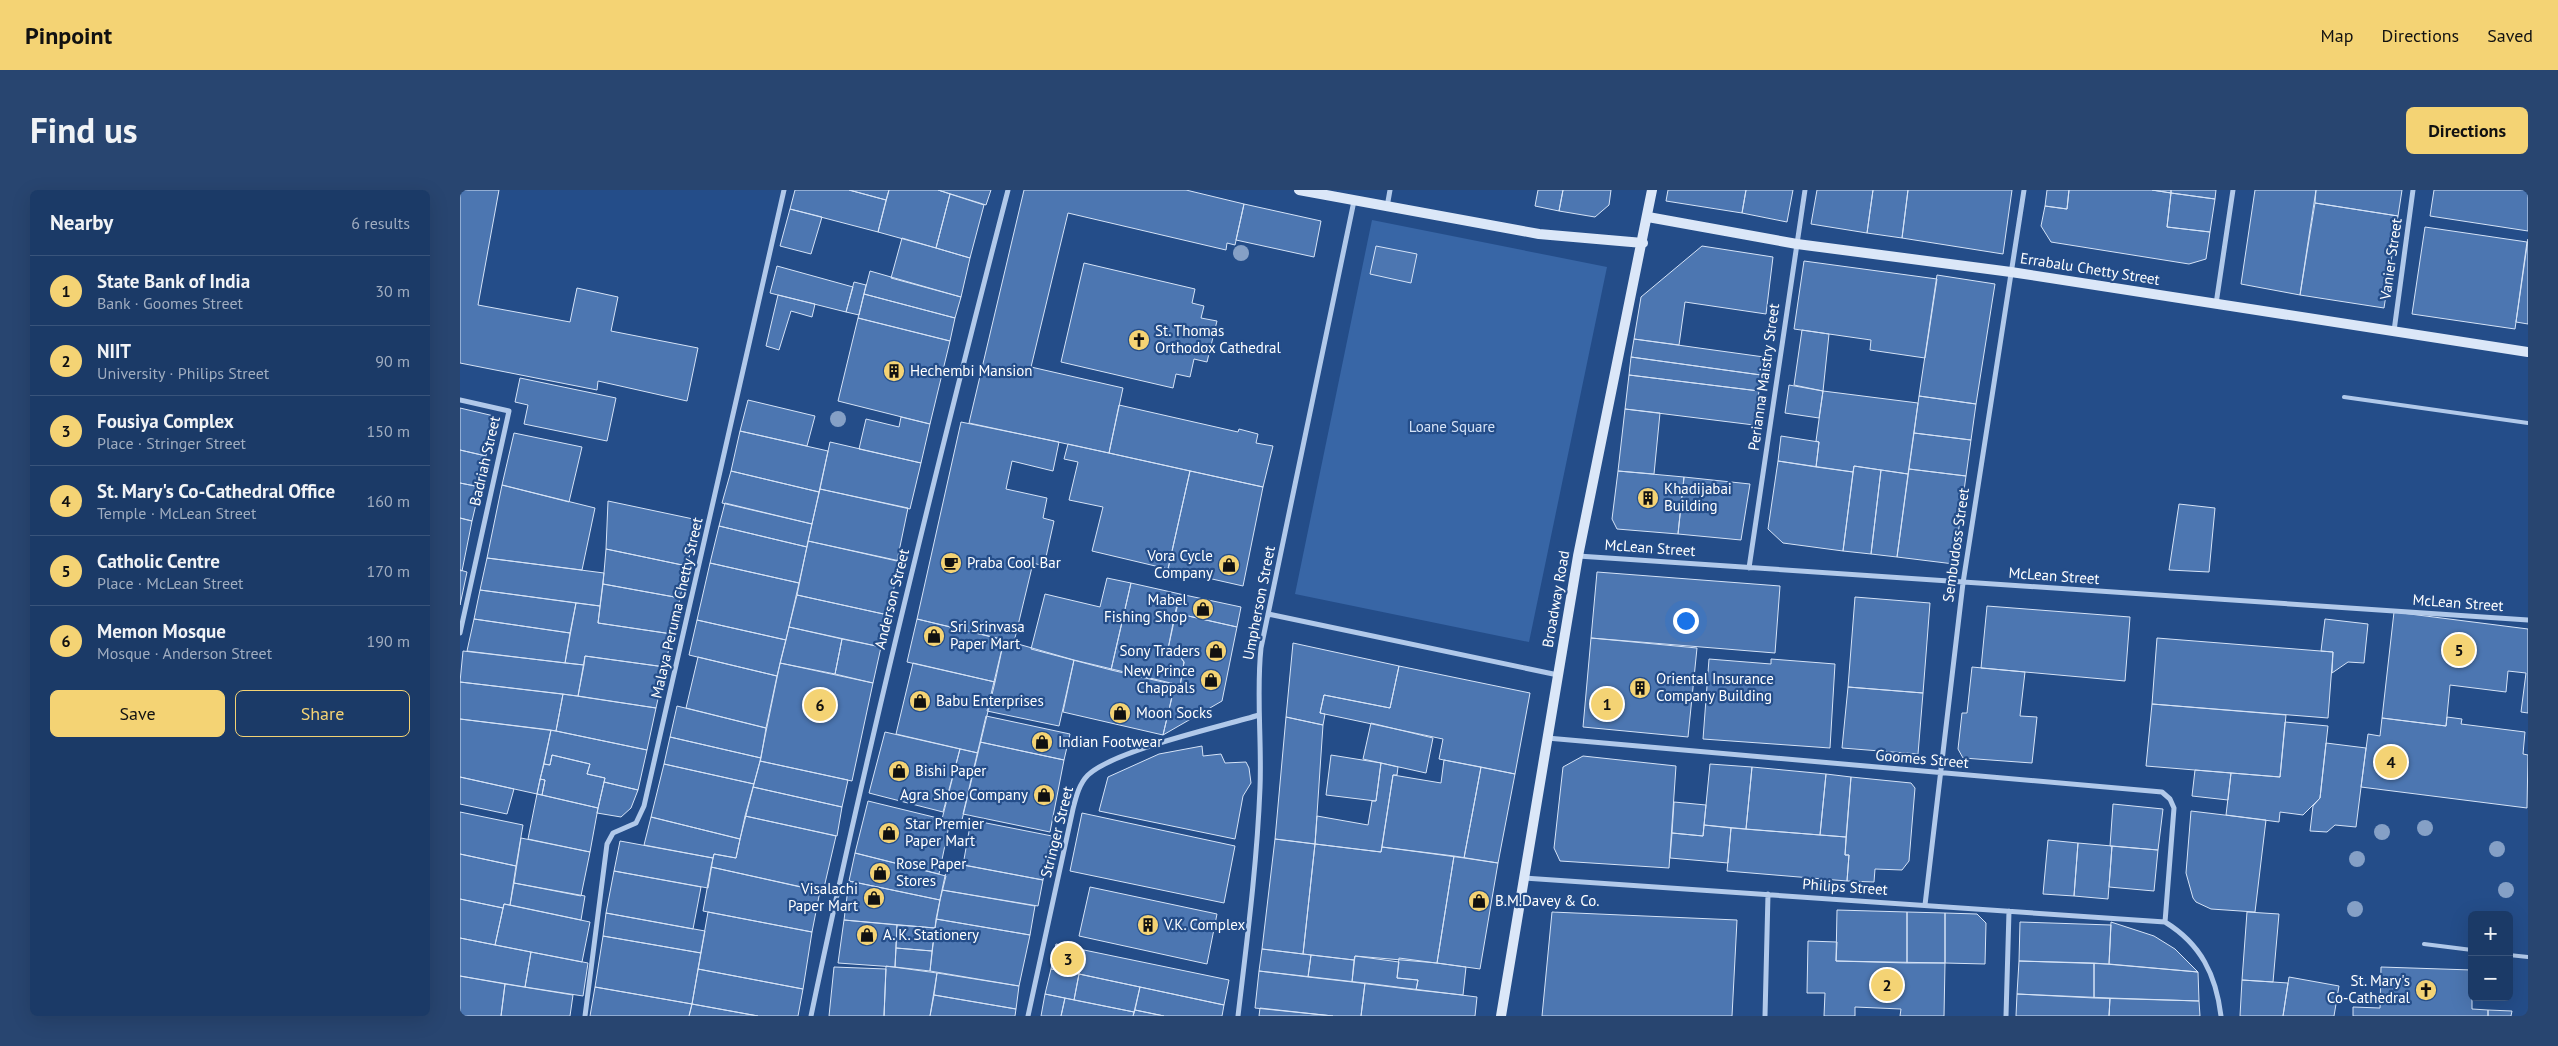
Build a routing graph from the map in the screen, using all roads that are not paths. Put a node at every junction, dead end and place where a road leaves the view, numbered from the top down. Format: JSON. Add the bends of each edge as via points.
{"nodes":[{"id":1,"x":784,"y":190,"type":"edge"},
{"id":2,"x":1008,"y":190,"type":"edge"},
{"id":3,"x":1299,"y":190,"type":"edge"},
{"id":4,"x":1390,"y":190,"type":"edge"},
{"id":5,"x":1652,"y":190,"type":"edge"},
{"id":6,"x":1805,"y":190,"type":"edge"},
{"id":7,"x":2024,"y":190,"type":"edge"},
{"id":8,"x":2233,"y":190,"type":"edge"},
{"id":9,"x":2413,"y":190,"type":"edge"},
{"id":10,"x":1354,"y":201,"type":"junction"},
{"id":11,"x":1387,"y":207,"type":"junction"},
{"id":12,"x":1648,"y":217,"type":"junction"},
{"id":13,"x":1643,"y":243,"type":"junction"},
{"id":14,"x":1797,"y":244,"type":"junction"},
{"id":15,"x":2011,"y":272,"type":"junction"},
{"id":16,"x":2216,"y":304,"type":"junction"},
{"id":17,"x":2394,"y":331,"type":"junction"},
{"id":18,"x":2528,"y":352,"type":"edge"},
{"id":19,"x":2344,"y":397,"type":"dead end"},
{"id":20,"x":460,"y":400,"type":"edge"},
{"id":21,"x":2528,"y":423,"type":"edge"},
{"id":22,"x":1578,"y":556,"type":"junction"},
{"id":23,"x":1749,"y":568,"type":"junction"},
{"id":24,"x":1963,"y":583,"type":"junction"},
{"id":25,"x":1268,"y":614,"type":"junction"},
{"id":26,"x":2528,"y":620,"type":"edge"},
{"id":27,"x":460,"y":633,"type":"edge"},
{"id":28,"x":1558,"y":675,"type":"junction"},
{"id":29,"x":1259,"y":715,"type":"junction"},
{"id":30,"x":1547,"y":738,"type":"junction"},
{"id":31,"x":1940,"y":773,"type":"junction"},
{"id":32,"x":1522,"y":878,"type":"junction"},
{"id":33,"x":1768,"y":894,"type":"junction"},
{"id":34,"x":1925,"y":906,"type":"junction"},
{"id":35,"x":2010,"y":911,"type":"junction"},
{"id":36,"x":2165,"y":922,"type":"junction"},
{"id":37,"x":2424,"y":944,"type":"dead end"},
{"id":38,"x":2468,"y":950,"type":"edge"},
{"id":39,"x":2513,"y":955,"type":"edge"},
{"id":40,"x":2528,"y":957,"type":"edge"},
{"id":41,"x":585,"y":1016,"type":"edge"},
{"id":42,"x":811,"y":1016,"type":"edge"},
{"id":43,"x":1028,"y":1016,"type":"edge"},
{"id":44,"x":1238,"y":1016,"type":"edge"},
{"id":45,"x":1501,"y":1016,"type":"edge"},
{"id":46,"x":1764,"y":1016,"type":"edge"},
{"id":47,"x":2006,"y":1016,"type":"edge"},
{"id":48,"x":2221,"y":1016,"type":"edge"}],
"edges":[{"from":1,"to":41,"type":"street","name":"Malaya Peruma Chetty Street","via":[[644,806],[636,822],[613,833],[607,844]]},
{"from":2,"to":42,"type":"street","name":"Anderson Street","via":[[871,736]]},
{"from":3,"to":10,"type":"street"},
{"from":4,"to":11,"type":"street"},
{"from":5,"to":12,"type":"street","name":"Broadway Road"},
{"from":6,"to":14,"type":"street","name":"Perianna Maistry Street"},
{"from":7,"to":15,"type":"street","name":"Sembudoss Street"},
{"from":8,"to":16,"type":"street"},
{"from":9,"to":17,"type":"street","name":"Vanier Street"},
{"from":10,"to":11,"type":"street"},
{"from":10,"to":25,"type":"street","name":"Umpherson Street"},
{"from":11,"to":13,"type":"street","via":[[1539,234]]},
{"from":12,"to":13,"type":"street","name":"Broadway Road"},
{"from":12,"to":14,"type":"street","name":"Errabalu Chetty Street"},
{"from":13,"to":22,"type":"street","name":"Broadway Road"},
{"from":14,"to":15,"type":"street","name":"Errabalu Chetty Street"},
{"from":14,"to":23,"type":"street","name":"Perianna Maistry Street"},
{"from":15,"to":16,"type":"street","name":"Errabalu Chetty Street"},
{"from":15,"to":24,"type":"street","name":"Sembudoss Street"},
{"from":16,"to":17,"type":"street","name":"Errabalu Chetty Street"},
{"from":17,"to":18,"type":"street","name":"Errabalu Chetty Street"},
{"from":19,"to":21,"type":"lane"},
{"from":20,"to":27,"type":"street","name":"Badriah Street","via":[[509,411]]},
{"from":22,"to":23,"type":"street","name":"McLean Street"},
{"from":22,"to":28,"type":"street","name":"Broadway Road"},
{"from":23,"to":24,"type":"street","name":"McLean Street"},
{"from":24,"to":26,"type":"street","name":"McLean Street"},
{"from":24,"to":31,"type":"street","name":"Sembudoss Street"},
{"from":25,"to":28,"type":"street"},
{"from":25,"to":29,"type":"street","name":"Umpherson Street","via":[[1259,662]]},
{"from":28,"to":30,"type":"street","name":"Broadway Road"},
{"from":29,"to":43,"type":"street","name":"Stringer Street","via":[[1124,755],[1088,775],[1080,786],[1073,810]]},
{"from":29,"to":44,"type":"street","name":"Umpherson Street","via":[[1258,830]]},
{"from":30,"to":31,"type":"street","name":"Goomes Street"},
{"from":30,"to":32,"type":"street","name":"Broadway Road"},
{"from":31,"to":34,"type":"street","name":"Sembudoss Street"},
{"from":31,"to":36,"type":"street","name":"Goomes Street","via":[[2162,792],[2174,808]]},
{"from":32,"to":33,"type":"street","name":"Philips Street"},
{"from":32,"to":45,"type":"street","name":"Broadway Road"},
{"from":33,"to":34,"type":"street","name":"Philips Street"},
{"from":33,"to":46,"type":"street"},
{"from":34,"to":35,"type":"street","name":"Philips Street"},
{"from":35,"to":36,"type":"street","name":"Philips Street"},
{"from":35,"to":47,"type":"street"},
{"from":36,"to":48,"type":"street","via":[[2183,936],[2211,971]]},
{"from":37,"to":38,"type":"lane"},
{"from":39,"to":40,"type":"lane"}]}
